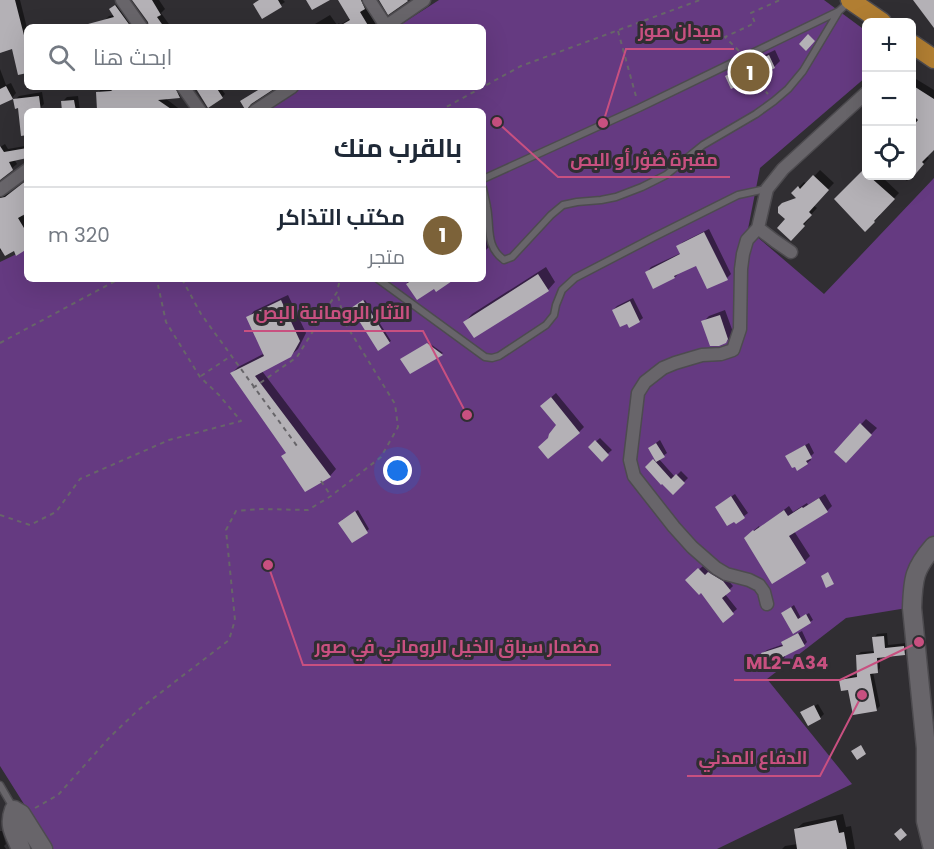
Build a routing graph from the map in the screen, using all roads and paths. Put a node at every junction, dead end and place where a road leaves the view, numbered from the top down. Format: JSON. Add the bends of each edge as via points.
{"nodes":[{"id":1,"x":122,"y":0,"type":"edge"},
{"id":2,"x":369,"y":0,"type":"edge"},
{"id":3,"x":424,"y":0,"type":"edge"},
{"id":4,"x":700,"y":0,"type":"edge"},
{"id":5,"x":780,"y":0,"type":"edge"},
{"id":6,"x":846,"y":4,"type":"edge"},
{"id":7,"x":874,"y":18,"type":"edge"},
{"id":8,"x":139,"y":24,"type":"edge"},
{"id":9,"x":383,"y":24,"type":"edge"},
{"id":10,"x":389,"y":24,"type":"edge"},
{"id":11,"x":618,"y":31,"type":"junction"},
{"id":12,"x":916,"y":50,"type":"edge"},
{"id":13,"x":739,"y":51,"type":"dead end"},
{"id":14,"x":934,"y":59,"type":"edge"},
{"id":15,"x":754,"y":78,"type":"dead end"},
{"id":16,"x":486,"y":85,"type":"edge"},
{"id":17,"x":185,"y":90,"type":"edge"},
{"id":18,"x":287,"y":90,"type":"edge"},
{"id":19,"x":477,"y":90,"type":"edge"},
{"id":20,"x":862,"y":98,"type":"edge"},
{"id":21,"x":774,"y":101,"type":"junction"},
{"id":22,"x":198,"y":108,"type":"edge"},
{"id":23,"x":260,"y":108,"type":"edge"},
{"id":24,"x":444,"y":108,"type":"edge"},
{"id":25,"x":639,"y":108,"type":"junction"},
{"id":26,"x":24,"y":172,"type":"edge"},
{"id":27,"x":486,"y":178,"type":"edge"},
{"id":28,"x":767,"y":189,"type":"junction"},
{"id":29,"x":0,"y":190,"type":"edge"},
{"id":30,"x":486,"y":200,"type":"edge"},
{"id":31,"x":758,"y":228,"type":"junction"},
{"id":32,"x":791,"y":252,"type":"dead end"},
{"id":33,"x":113,"y":282,"type":"edge"},
{"id":34,"x":184,"y":282,"type":"edge"},
{"id":35,"x":339,"y":282,"type":"edge"},
{"id":36,"x":382,"y":282,"type":"edge"},
{"id":37,"x":158,"y":285,"type":"dead end"},
{"id":38,"x":337,"y":292,"type":"junction"},
{"id":39,"x":0,"y":343,"type":"edge"},
{"id":40,"x":231,"y":356,"type":"junction"},
{"id":41,"x":200,"y":377,"type":"junction"},
{"id":42,"x":253,"y":388,"type":"junction"},
{"id":43,"x":297,"y":446,"type":"dead end"},
{"id":44,"x":321,"y":481,"type":"dead end"},
{"id":45,"x":331,"y":496,"type":"junction"},
{"id":46,"x":0,"y":515,"type":"edge"},
{"id":47,"x":934,"y":546,"type":"edge"},
{"id":48,"x":767,"y":604,"type":"dead end"},
{"id":49,"x":0,"y":785,"type":"edge"},
{"id":50,"x":15,"y":815,"type":"edge"},
{"id":51,"x":926,"y":821,"type":"junction"},
{"id":52,"x":21,"y":849,"type":"edge"},
{"id":53,"x":43,"y":849,"type":"edge"},
{"id":54,"x":919,"y":849,"type":"edge"},
{"id":55,"x":933,"y":849,"type":"edge"}],
"edges":[{"from":1,"to":8,"type":"street"},
{"from":2,"to":9,"type":"street"},
{"from":3,"to":10,"type":"street"},
{"from":4,"to":11,"type":"path"},
{"from":5,"to":13,"type":"path","via":[[751,13],[754,22],[725,37]]},
{"from":6,"to":7,"type":"highway"},
{"from":6,"to":21,"type":"lane","via":[[803,71]]},
{"from":6,"to":25,"type":"lane"},
{"from":11,"to":16,"type":"path","via":[[521,66]]},
{"from":11,"to":25,"type":"path"},
{"from":12,"to":14,"type":"highway"},
{"from":15,"to":21,"type":"path"},
{"from":17,"to":22,"type":"street"},
{"from":18,"to":23,"type":"street"},
{"from":19,"to":24,"type":"path"},
{"from":20,"to":28,"type":"street","via":[[783,169]]},
{"from":21,"to":30,"type":"lane","via":[[703,145],[666,175],[642,187],[616,197],[564,205],[512,257],[504,260],[491,243]]},
{"from":25,"to":27,"type":"lane"},
{"from":26,"to":29,"type":"street"},
{"from":28,"to":31,"type":"street"},
{"from":28,"to":36,"type":"lane","via":[[738,195],[575,278],[562,290],[554,315],[546,325],[492,358],[484,357]]},
{"from":31,"to":32,"type":"street"},
{"from":31,"to":48,"type":"street","via":[[747,240],[743,254],[740,329],[733,350],[675,363],[645,382],[638,393],[630,460],[634,476],[680,534],[716,568],[759,585]]},
{"from":33,"to":39,"type":"path"},
{"from":34,"to":40,"type":"path"},
{"from":35,"to":38,"type":"path"},
{"from":37,"to":41,"type":"path","via":[[166,322]]},
{"from":38,"to":42,"type":"path","via":[[297,357]]},
{"from":38,"to":45,"type":"path","via":[[345,323],[395,404],[398,427],[381,457]]},
{"from":40,"to":41,"type":"path"},
{"from":40,"to":42,"type":"path"},
{"from":41,"to":46,"type":"path","via":[[241,421],[169,440],[80,479],[56,512],[30,525]]},
{"from":42,"to":43,"type":"path"},
{"from":44,"to":45,"type":"path"},
{"from":45,"to":50,"type":"path","via":[[308,510],[236,511],[226,530],[235,620],[229,640],[137,711],[58,795]]},
{"from":47,"to":51,"type":"main road","via":[[915,575],[912,590],[926,748]]},
{"from":49,"to":50,"type":"lane"},
{"from":50,"to":52,"type":"main road","via":[[11,825]]},
{"from":50,"to":53,"type":"main road"},
{"from":51,"to":54,"type":"main road"},
{"from":51,"to":55,"type":"main road"}]}
